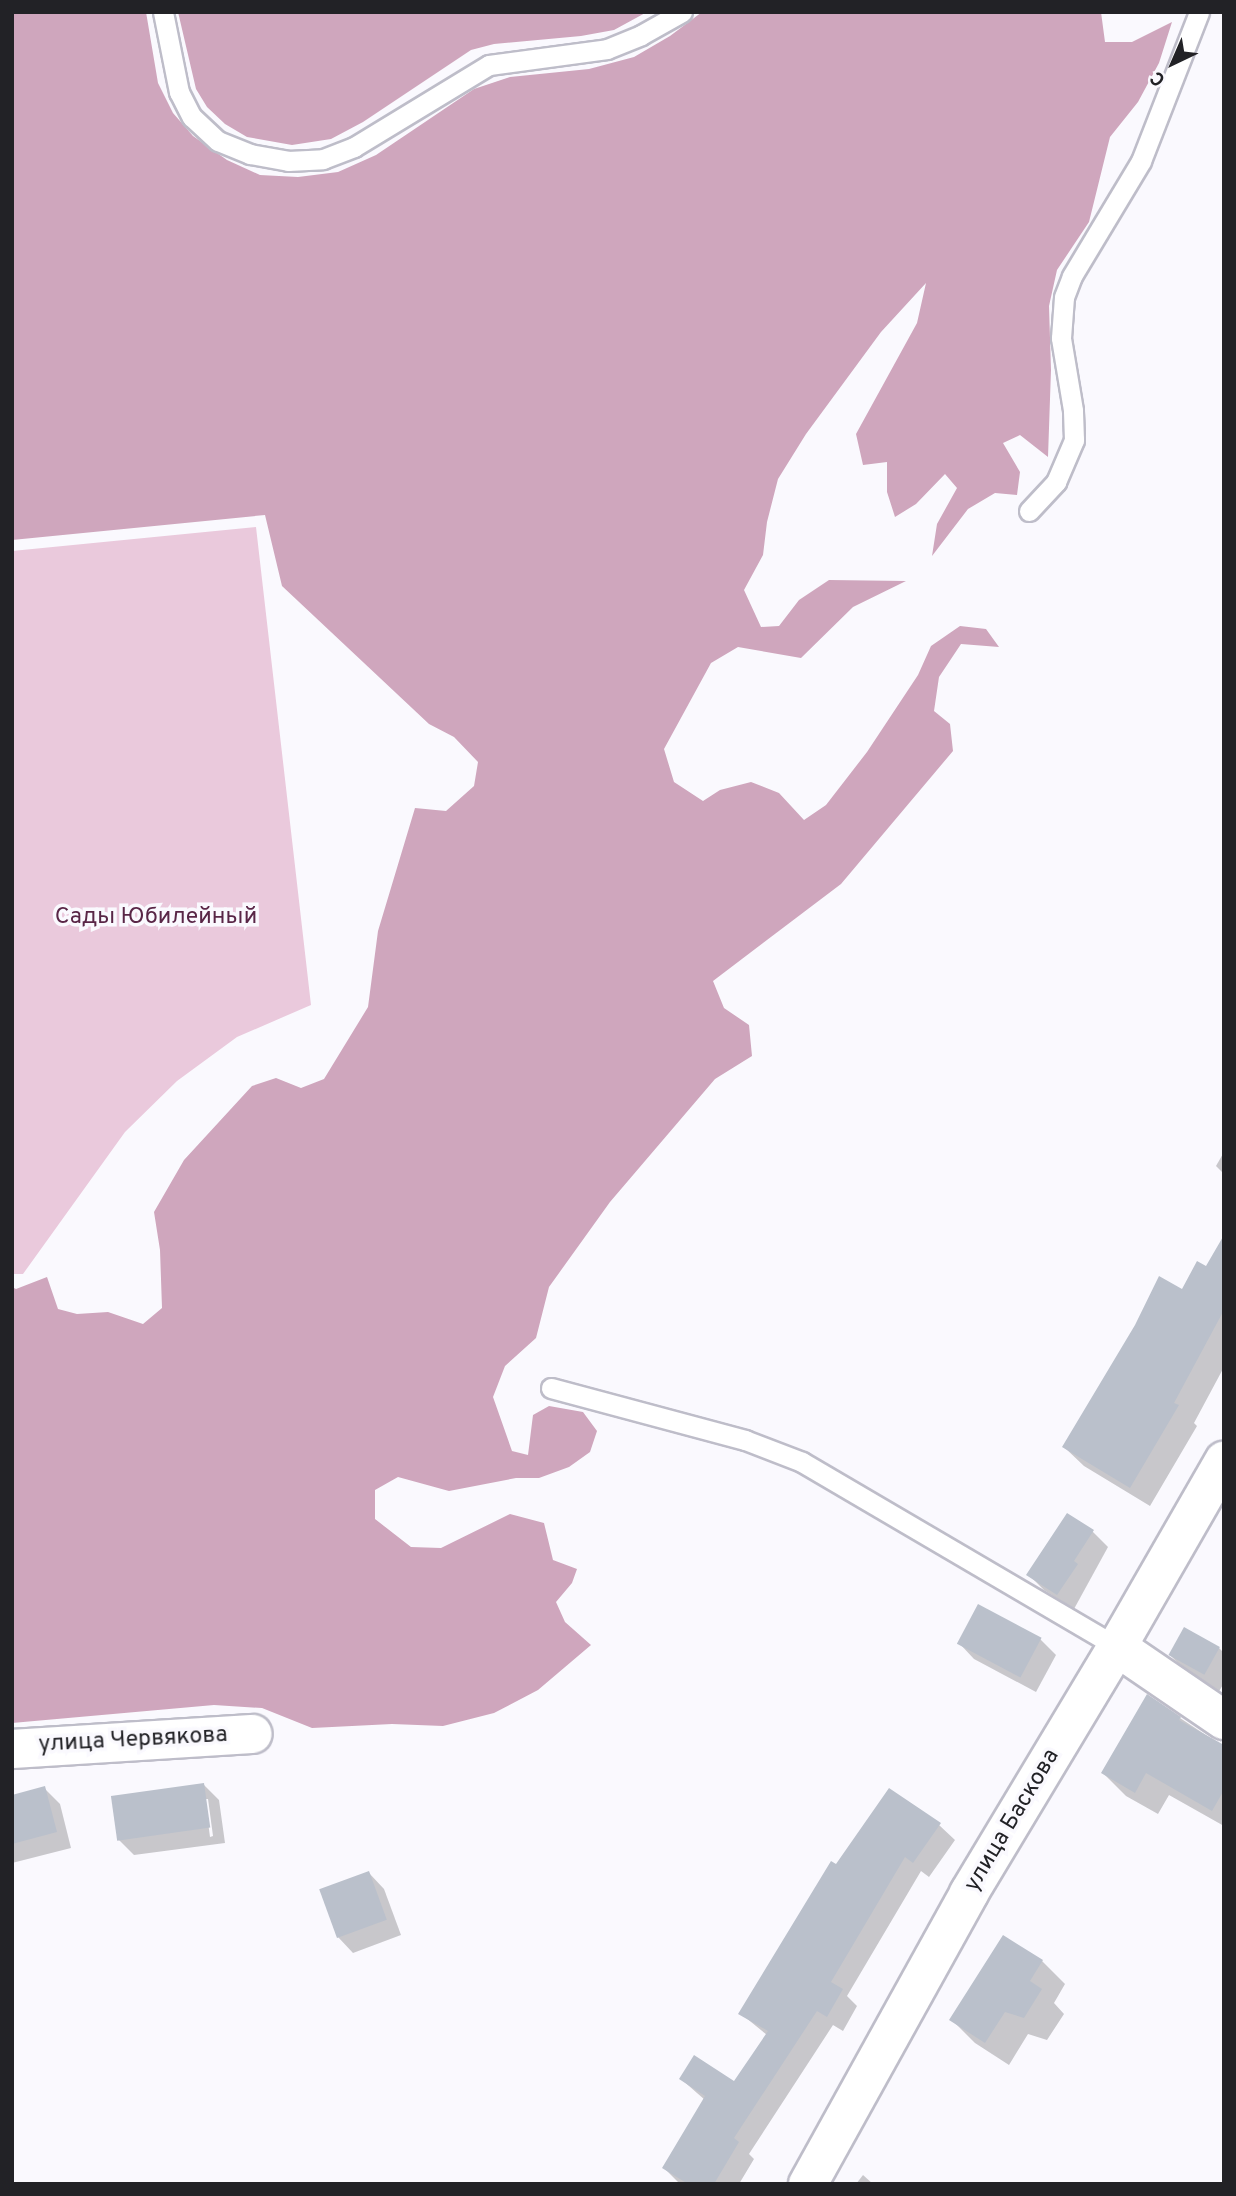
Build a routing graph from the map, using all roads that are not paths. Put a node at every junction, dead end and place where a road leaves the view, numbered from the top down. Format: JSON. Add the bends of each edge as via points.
{"nodes":[{"id":1,"x":163,"y":12,"type":"edge"},
{"id":2,"x":682,"y":12,"type":"edge"},
{"id":3,"x":1199,"y":12,"type":"edge"},
{"id":4,"x":1029,"y":511,"type":"dead end"},
{"id":5,"x":551,"y":1388,"type":"dead end"},
{"id":6,"x":1224,"y":1461,"type":"edge"},
{"id":7,"x":1117,"y":1647,"type":"junction"},
{"id":8,"x":1224,"y":1720,"type":"edge"},
{"id":9,"x":253,"y":1734,"type":"dead end"},
{"id":10,"x":12,"y":1749,"type":"edge"},
{"id":11,"x":808,"y":2184,"type":"edge"}],
"edges":[{"from":1,"to":2,"type":"lane","via":[[179,92],[192,117],[218,141],[250,154],[288,161],[323,159],[354,147],[489,65],[607,49]]},
{"from":3,"to":4,"type":"lane","via":[[1141,161],[1063,297],[1061,338],[1074,440],[1056,482]]},
{"from":5,"to":7,"type":"lane","via":[[746,1440],[802,1462]]},
{"from":6,"to":7,"type":"street","name":"улица Баскова"},
{"from":7,"to":8,"type":"street"},
{"from":7,"to":11,"type":"street","name":"улица Баскова","via":[[969,1894]]},
{"from":9,"to":10,"type":"street","name":"улица Червякова"}]}
